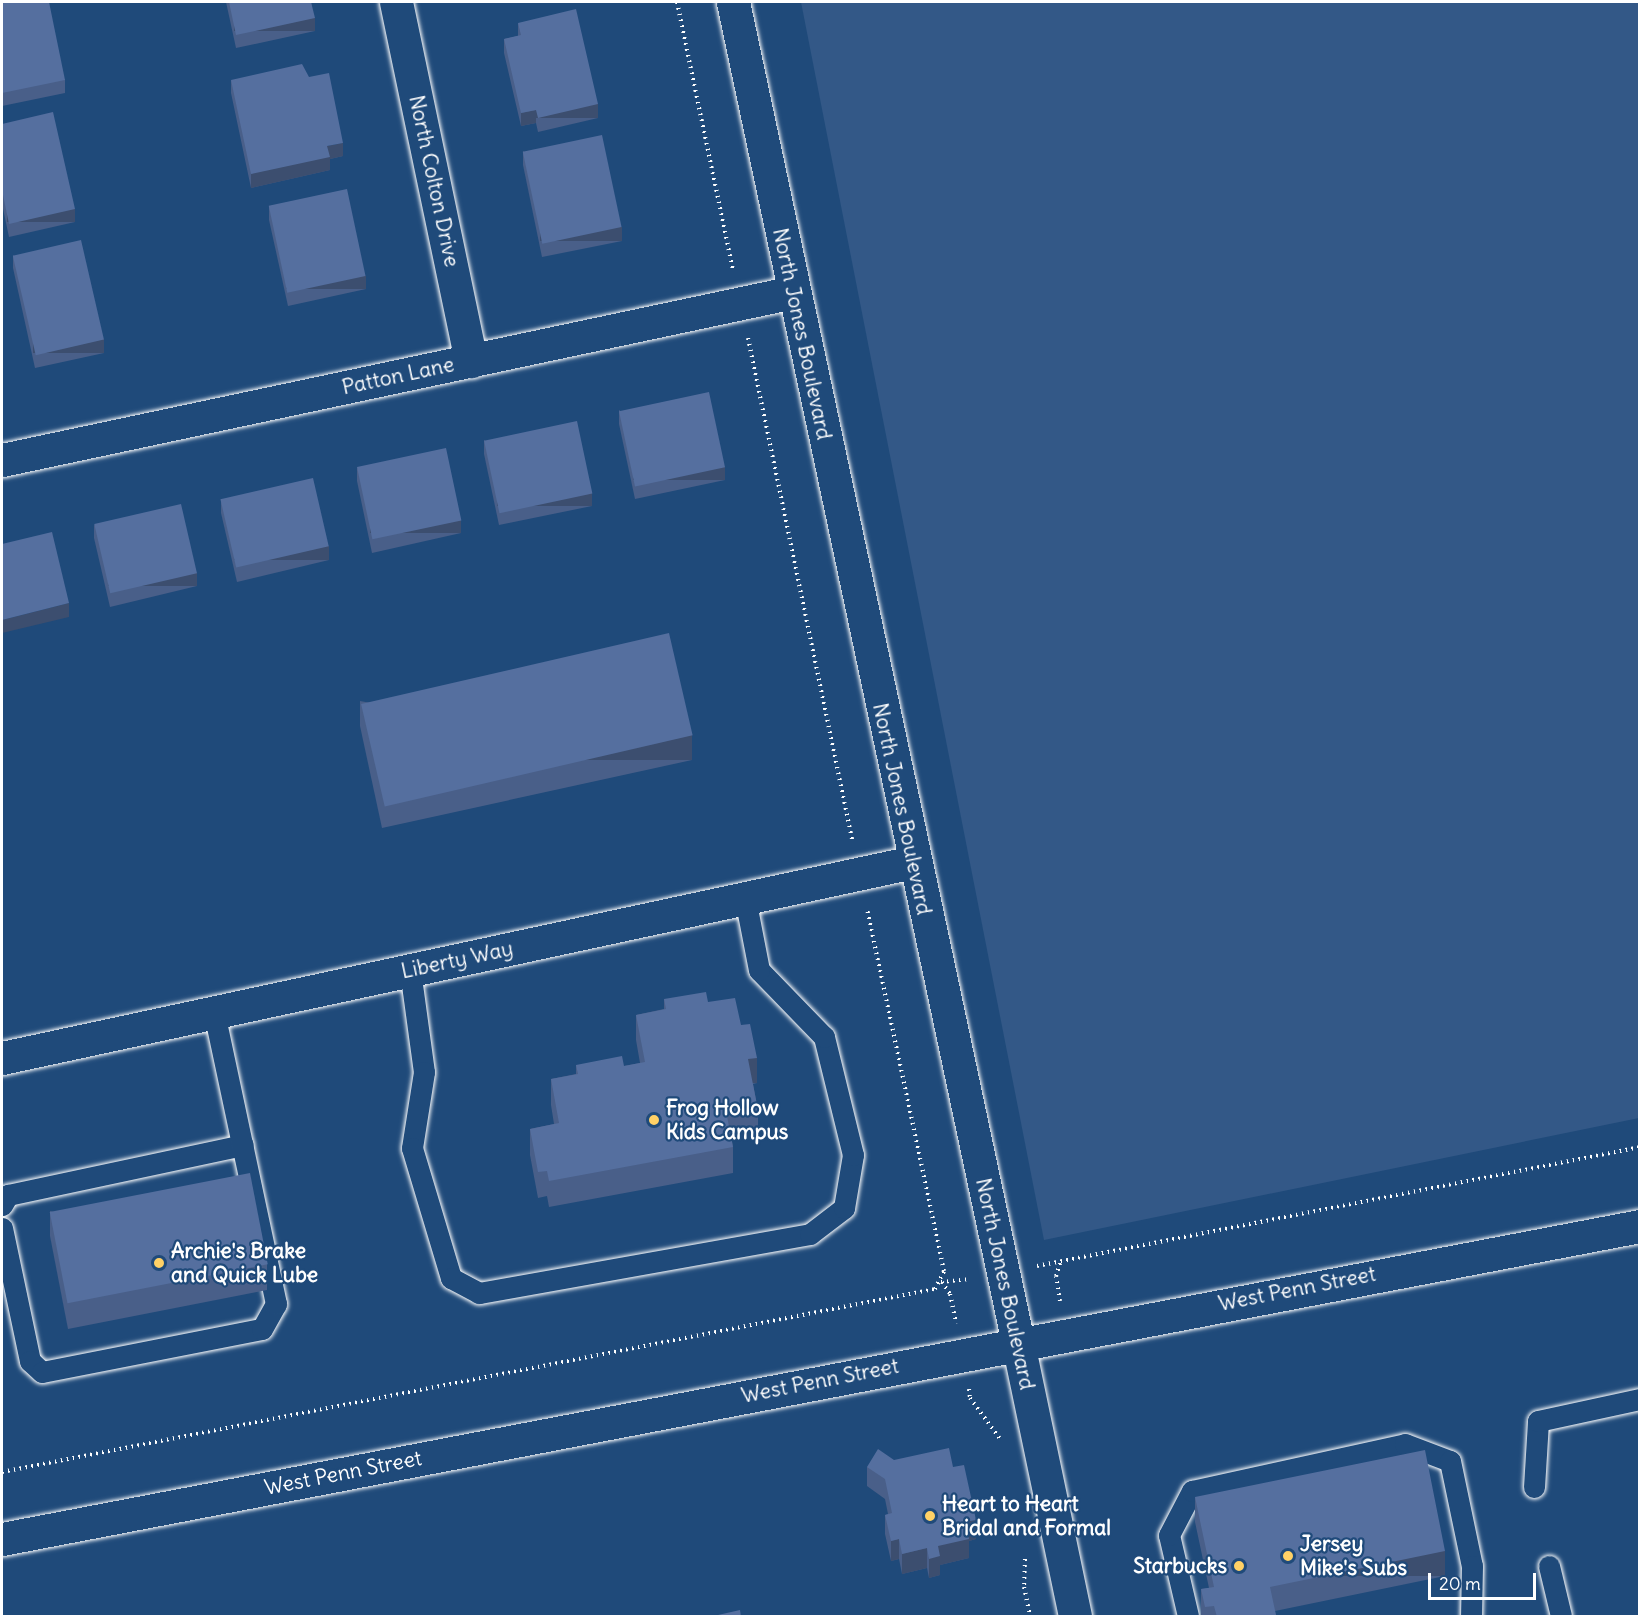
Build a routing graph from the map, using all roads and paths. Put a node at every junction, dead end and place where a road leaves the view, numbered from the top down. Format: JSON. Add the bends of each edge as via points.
{"nodes":[{"id":1,"x":396,"y":2,"type":"edge"},
{"id":2,"x":677,"y":2,"type":"edge"},
{"id":3,"x":733,"y":2,"type":"edge"},
{"id":4,"x":794,"y":292,"type":"junction"},
{"id":5,"x":741,"y":304,"type":"junction"},
{"id":6,"x":471,"y":361,"type":"junction"},
{"id":7,"x":2,"y":460,"type":"edge"},
{"id":8,"x":913,"y":862,"type":"junction"},
{"id":9,"x":860,"y":874,"type":"junction"},
{"id":10,"x":745,"y":898,"type":"junction"},
{"id":11,"x":410,"y":970,"type":"junction"},
{"id":12,"x":214,"y":1012,"type":"junction"},
{"id":13,"x":2,"y":1058,"type":"edge"},
{"id":14,"x":243,"y":1145,"type":"junction"},
{"id":15,"x":1640,"y":1147,"type":"edge"},
{"id":16,"x":2,"y":1205,"type":"edge"},
{"id":17,"x":1640,"y":1226,"type":"edge"},
{"id":18,"x":2,"y":1228,"type":"edge"},
{"id":19,"x":1031,"y":1267,"type":"dead end"},
{"id":20,"x":979,"y":1278,"type":"dead end"},
{"id":21,"x":941,"y":1282,"type":"junction"},
{"id":22,"x":1018,"y":1342,"type":"junction"},
{"id":23,"x":1640,"y":1399,"type":"edge"},
{"id":24,"x":2,"y":1472,"type":"edge"},
{"id":25,"x":1534,"y":1486,"type":"dead end"},
{"id":26,"x":2,"y":1539,"type":"edge"},
{"id":27,"x":1549,"y":1566,"type":"dead end"},
{"id":28,"x":1076,"y":1617,"type":"edge"},
{"id":29,"x":1188,"y":1617,"type":"edge"},
{"id":30,"x":1471,"y":1617,"type":"edge"},
{"id":31,"x":1561,"y":1617,"type":"edge"}],
"edges":[{"from":1,"to":6,"type":"street","name":"North Colton Drive"},
{"from":2,"to":5,"type":"path"},
{"from":3,"to":4,"type":"street","name":"North Jones Boulevard"},
{"from":4,"to":5,"type":"street","name":"Patton Lane"},
{"from":4,"to":8,"type":"street","name":"North Jones Boulevard"},
{"from":5,"to":6,"type":"street","name":"Patton Lane"},
{"from":5,"to":9,"type":"path"},
{"from":6,"to":7,"type":"street","name":"Patton Lane"},
{"from":8,"to":9,"type":"street","name":"Liberty Way"},
{"from":8,"to":22,"type":"street","name":"North Jones Boulevard"},
{"from":9,"to":10,"type":"street","name":"Liberty Way"},
{"from":9,"to":21,"type":"path","via":[[944,1271]]},
{"from":10,"to":11,"type":"street","name":"Liberty Way"},
{"from":10,"to":11,"type":"lane","via":[[759,970],[824,1037],[852,1155],[844,1208],[810,1234],[479,1293],[451,1278],[412,1148],[424,1072]]},
{"from":11,"to":12,"type":"street","name":"Liberty Way"},
{"from":12,"to":13,"type":"street","name":"Liberty Way"},
{"from":12,"to":14,"type":"lane"},
{"from":14,"to":16,"type":"lane","via":[[8,1195]]},
{"from":14,"to":18,"type":"lane","via":[[276,1304],[262,1329],[42,1372],[30,1361]]},
{"from":15,"to":19,"type":"path"},
{"from":17,"to":22,"type":"street","name":"West Penn Street"},
{"from":20,"to":21,"type":"path"},
{"from":21,"to":24,"type":"path","via":[[926,1293]]},
{"from":22,"to":26,"type":"street","name":"West Penn Street"},
{"from":22,"to":28,"type":"street","name":"North Jones Boulevard"},
{"from":23,"to":25,"type":"lane","via":[[1538,1420]]},
{"from":27,"to":31,"type":"lane"},
{"from":29,"to":30,"type":"lane","via":[[1169,1535],[1192,1491],[1405,1444],[1450,1461],[1472,1566]]}]}
